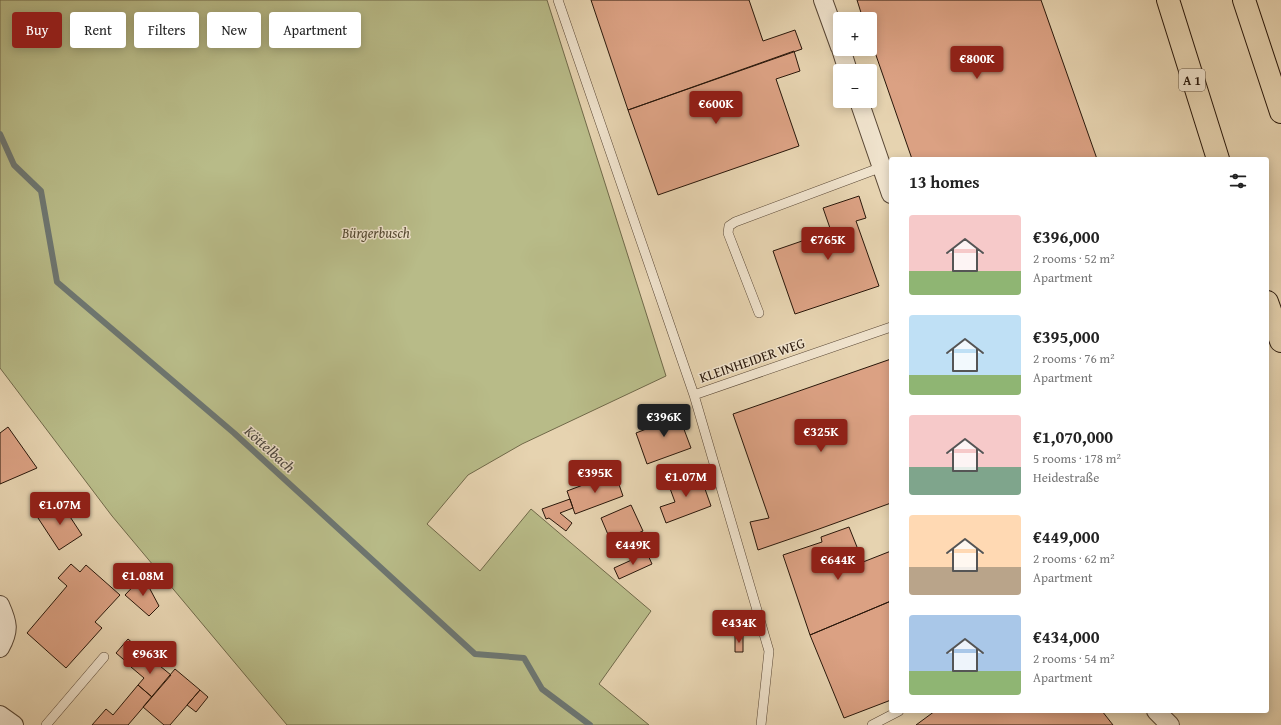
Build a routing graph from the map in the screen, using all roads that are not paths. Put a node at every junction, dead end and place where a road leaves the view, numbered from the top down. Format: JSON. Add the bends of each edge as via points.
{"nodes":[{"id":1,"x":558,"y":0,"type":"edge"},
{"id":2,"x":824,"y":0,"type":"edge"},
{"id":3,"x":1168,"y":0,"type":"edge"},
{"id":4,"x":1244,"y":0,"type":"edge"},
{"id":5,"x":833,"y":27,"type":"edge"},
{"id":6,"x":861,"y":108,"type":"edge"},
{"id":7,"x":1281,"y":112,"type":"edge"},
{"id":8,"x":1217,"y":157,"type":"edge"},
{"id":9,"x":882,"y":167,"type":"junction"},
{"id":10,"x":889,"y":188,"type":"edge"},
{"id":11,"x":1269,"y":308,"type":"edge"},
{"id":12,"x":759,"y":313,"type":"dead end"},
{"id":13,"x":889,"y":328,"type":"edge"},
{"id":14,"x":1281,"y":341,"type":"edge"},
{"id":15,"x":694,"y":395,"type":"junction"},
{"id":16,"x":0,"y":605,"type":"edge"},
{"id":17,"x":0,"y":648,"type":"edge"},
{"id":18,"x":104,"y":657,"type":"dead end"},
{"id":19,"x":895,"y":713,"type":"edge"},
{"id":20,"x":1158,"y":713,"type":"edge"},
{"id":21,"x":0,"y":715,"type":"edge"},
{"id":22,"x":14,"y":725,"type":"edge"},
{"id":23,"x":46,"y":725,"type":"edge"},
{"id":24,"x":761,"y":725,"type":"edge"},
{"id":25,"x":872,"y":725,"type":"edge"},
{"id":26,"x":1170,"y":725,"type":"edge"}],
"edges":[{"from":1,"to":15,"type":"lane"},
{"from":2,"to":5,"type":"street"},
{"from":3,"to":8,"type":"highway","number":"A 1"},
{"from":4,"to":7,"type":"highway"},
{"from":6,"to":9,"type":"street"},
{"from":9,"to":10,"type":"street"},
{"from":9,"to":12,"type":"lane","via":[[729,226],[728,233]]},
{"from":11,"to":14,"type":"highway"},
{"from":13,"to":15,"type":"lane","name":"KLEINHEIDER WEG"},
{"from":15,"to":24,"type":"lane","name":"KLEINHEIDER WEG","via":[[769,651]]},
{"from":16,"to":17,"type":"street","via":[[8,629]]},
{"from":18,"to":23,"type":"lane"},
{"from":19,"to":25,"type":"lane"},
{"from":20,"to":26,"type":"street"},
{"from":21,"to":22,"type":"street"}]}
